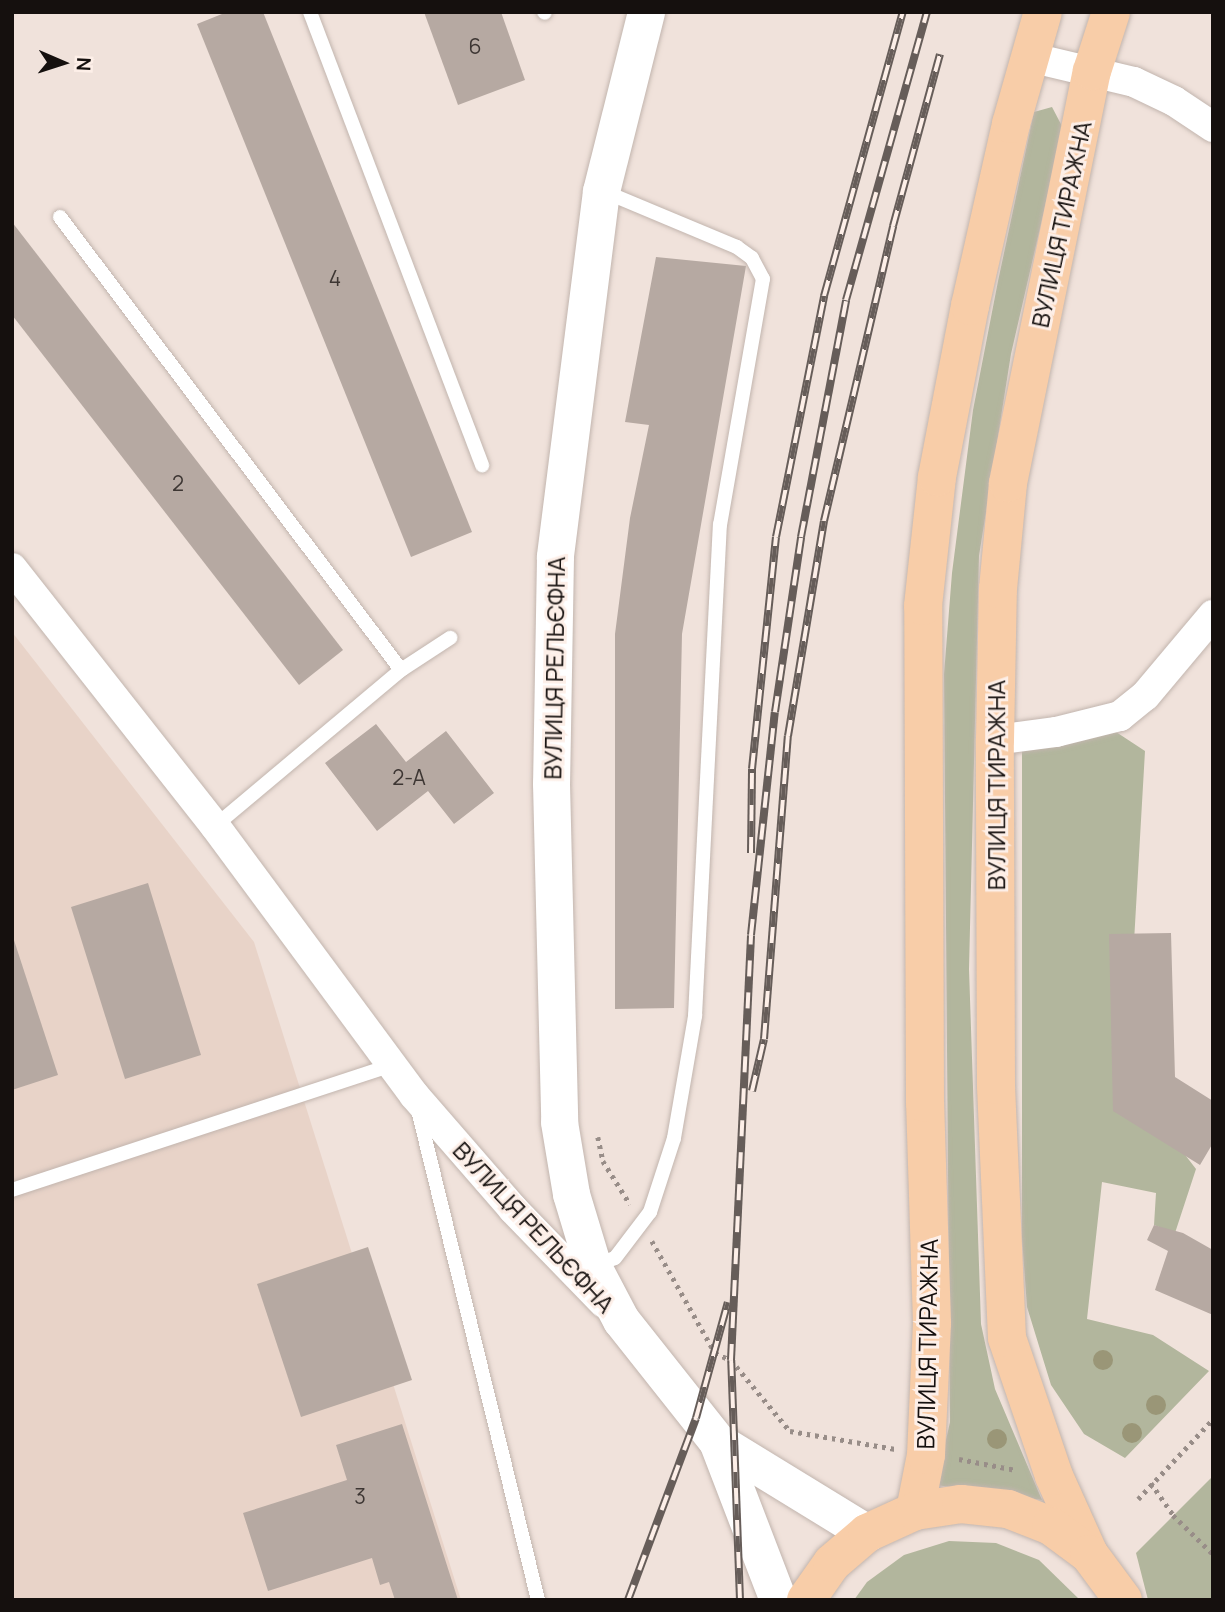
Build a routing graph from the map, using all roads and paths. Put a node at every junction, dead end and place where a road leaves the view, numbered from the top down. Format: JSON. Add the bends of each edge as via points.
{"nodes":[{"id":1,"x":310,"y":12,"type":"edge"},
{"id":2,"x":646,"y":12,"type":"edge"},
{"id":3,"x":1043,"y":12,"type":"edge"},
{"id":4,"x":1111,"y":12,"type":"edge"},
{"id":5,"x":1029,"y":57,"type":"junction"},
{"id":6,"x":1092,"y":71,"type":"junction"},
{"id":7,"x":1213,"y":127,"type":"edge"},
{"id":8,"x":601,"y":191,"type":"junction"},
{"id":9,"x":60,"y":217,"type":"dead end"},
{"id":10,"x":482,"y":465,"type":"dead end"},
{"id":11,"x":12,"y":568,"type":"edge"},
{"id":12,"x":1213,"y":615,"type":"edge"},
{"id":13,"x":450,"y":638,"type":"dead end"},
{"id":14,"x":401,"y":670,"type":"junction"},
{"id":15,"x":995,"y":740,"type":"junction"},
{"id":16,"x":215,"y":826,"type":"junction"},
{"id":17,"x":392,"y":1065,"type":"junction"},
{"id":18,"x":414,"y":1095,"type":"junction"},
{"id":19,"x":595,"y":1123,"type":"dead end"},
{"id":20,"x":12,"y":1190,"type":"edge"},
{"id":21,"x":642,"y":1223,"type":"junction"},
{"id":22,"x":593,"y":1267,"type":"junction"},
{"id":23,"x":621,"y":1320,"type":"junction"},
{"id":24,"x":1213,"y":1419,"type":"edge"},
{"id":25,"x":717,"y":1441,"type":"junction"},
{"id":26,"x":903,"y":1450,"type":"dead end"},
{"id":27,"x":956,"y":1458,"type":"dead end"},
{"id":28,"x":1024,"y":1472,"type":"dead end"},
{"id":29,"x":1151,"y":1483,"type":"junction"},
{"id":30,"x":1138,"y":1499,"type":"dead end"},
{"id":31,"x":915,"y":1511,"type":"junction"},
{"id":32,"x":867,"y":1533,"type":"junction"},
{"id":33,"x":1089,"y":1554,"type":"junction"},
{"id":34,"x":1213,"y":1554,"type":"edge"},
{"id":35,"x":538,"y":1600,"type":"edge"},
{"id":36,"x":778,"y":1600,"type":"edge"},
{"id":37,"x":806,"y":1600,"type":"edge"},
{"id":38,"x":1123,"y":1600,"type":"edge"}],
"edges":[{"from":1,"to":10,"type":"lane"},
{"from":2,"to":8,"type":"street","name":"ВУЛИЦЯ РЕЛЬЄФНА"},
{"from":3,"to":5,"type":"main road","name":"ВУЛИЦЯ ТИРАЖНА"},
{"from":4,"to":6,"type":"main road","name":"ВУЛИЦЯ ТИРАЖНА"},
{"from":5,"to":6,"type":"street"},
{"from":5,"to":31,"type":"main road","name":"ВУЛИЦЯ ТИРАЖНА","via":[[970,306],[937,477],[923,607],[925,1103],[932,1323],[926,1455]]},
{"from":6,"to":7,"type":"street","via":[[1174,101]]},
{"from":6,"to":15,"type":"main road","name":"ВУЛИЦЯ ТИРАЖНА","via":[[1008,483],[998,589]]},
{"from":8,"to":21,"type":"lane","via":[[737,247],[752,258],[763,279],[720,525],[695,1016],[674,1138],[650,1212]]},
{"from":8,"to":22,"type":"street","name":"ВУЛИЦЯ РЕЛЬЄФНА","via":[[555,557],[551,783],[559,1122],[571,1194]]},
{"from":9,"to":14,"type":"lane"},
{"from":11,"to":16,"type":"street","name":"ВУЛИЦЯ РЕЛЬЄФНА"},
{"from":12,"to":15,"type":"street","via":[[1145,696],[1120,716],[1056,732]]},
{"from":13,"to":14,"type":"lane"},
{"from":14,"to":16,"type":"lane"},
{"from":15,"to":33,"type":"main road","name":"ВУЛИЦЯ ТИРАЖНА","via":[[996,1085],[1007,1338],[1054,1476]]},
{"from":16,"to":17,"type":"street","name":"ВУЛИЦЯ РЕЛЬЄФНА"},
{"from":17,"to":18,"type":"street","name":"ВУЛИЦЯ РЕЛЬЄФНА"},
{"from":17,"to":20,"type":"lane"},
{"from":18,"to":23,"type":"street","name":"ВУЛИЦЯ РЕЛЬЄФНА","via":[[513,1209]]},
{"from":18,"to":35,"type":"lane"},
{"from":19,"to":21,"type":"path","via":[[603,1161]]},
{"from":21,"to":22,"type":"lane","via":[[615,1258]]},
{"from":21,"to":26,"type":"path","via":[[715,1353],[731,1360],[790,1431]]},
{"from":22,"to":23,"type":"street","name":"ВУЛИЦЯ РЕЛЬЄФНА"},
{"from":23,"to":25,"type":"street","name":"ВУЛИЦЯ РЕЛЬЄФНА"},
{"from":24,"to":29,"type":"path"},
{"from":25,"to":32,"type":"street"},
{"from":25,"to":36,"type":"street"},
{"from":27,"to":28,"type":"path"},
{"from":29,"to":30,"type":"path"},
{"from":29,"to":34,"type":"path","via":[[1173,1515]]},
{"from":31,"to":32,"type":"main road"},
{"from":31,"to":33,"type":"main road","via":[[961,1504],[1008,1509],[1051,1526]]},
{"from":32,"to":37,"type":"main road","via":[[832,1563]]},
{"from":33,"to":38,"type":"main road"}]}
